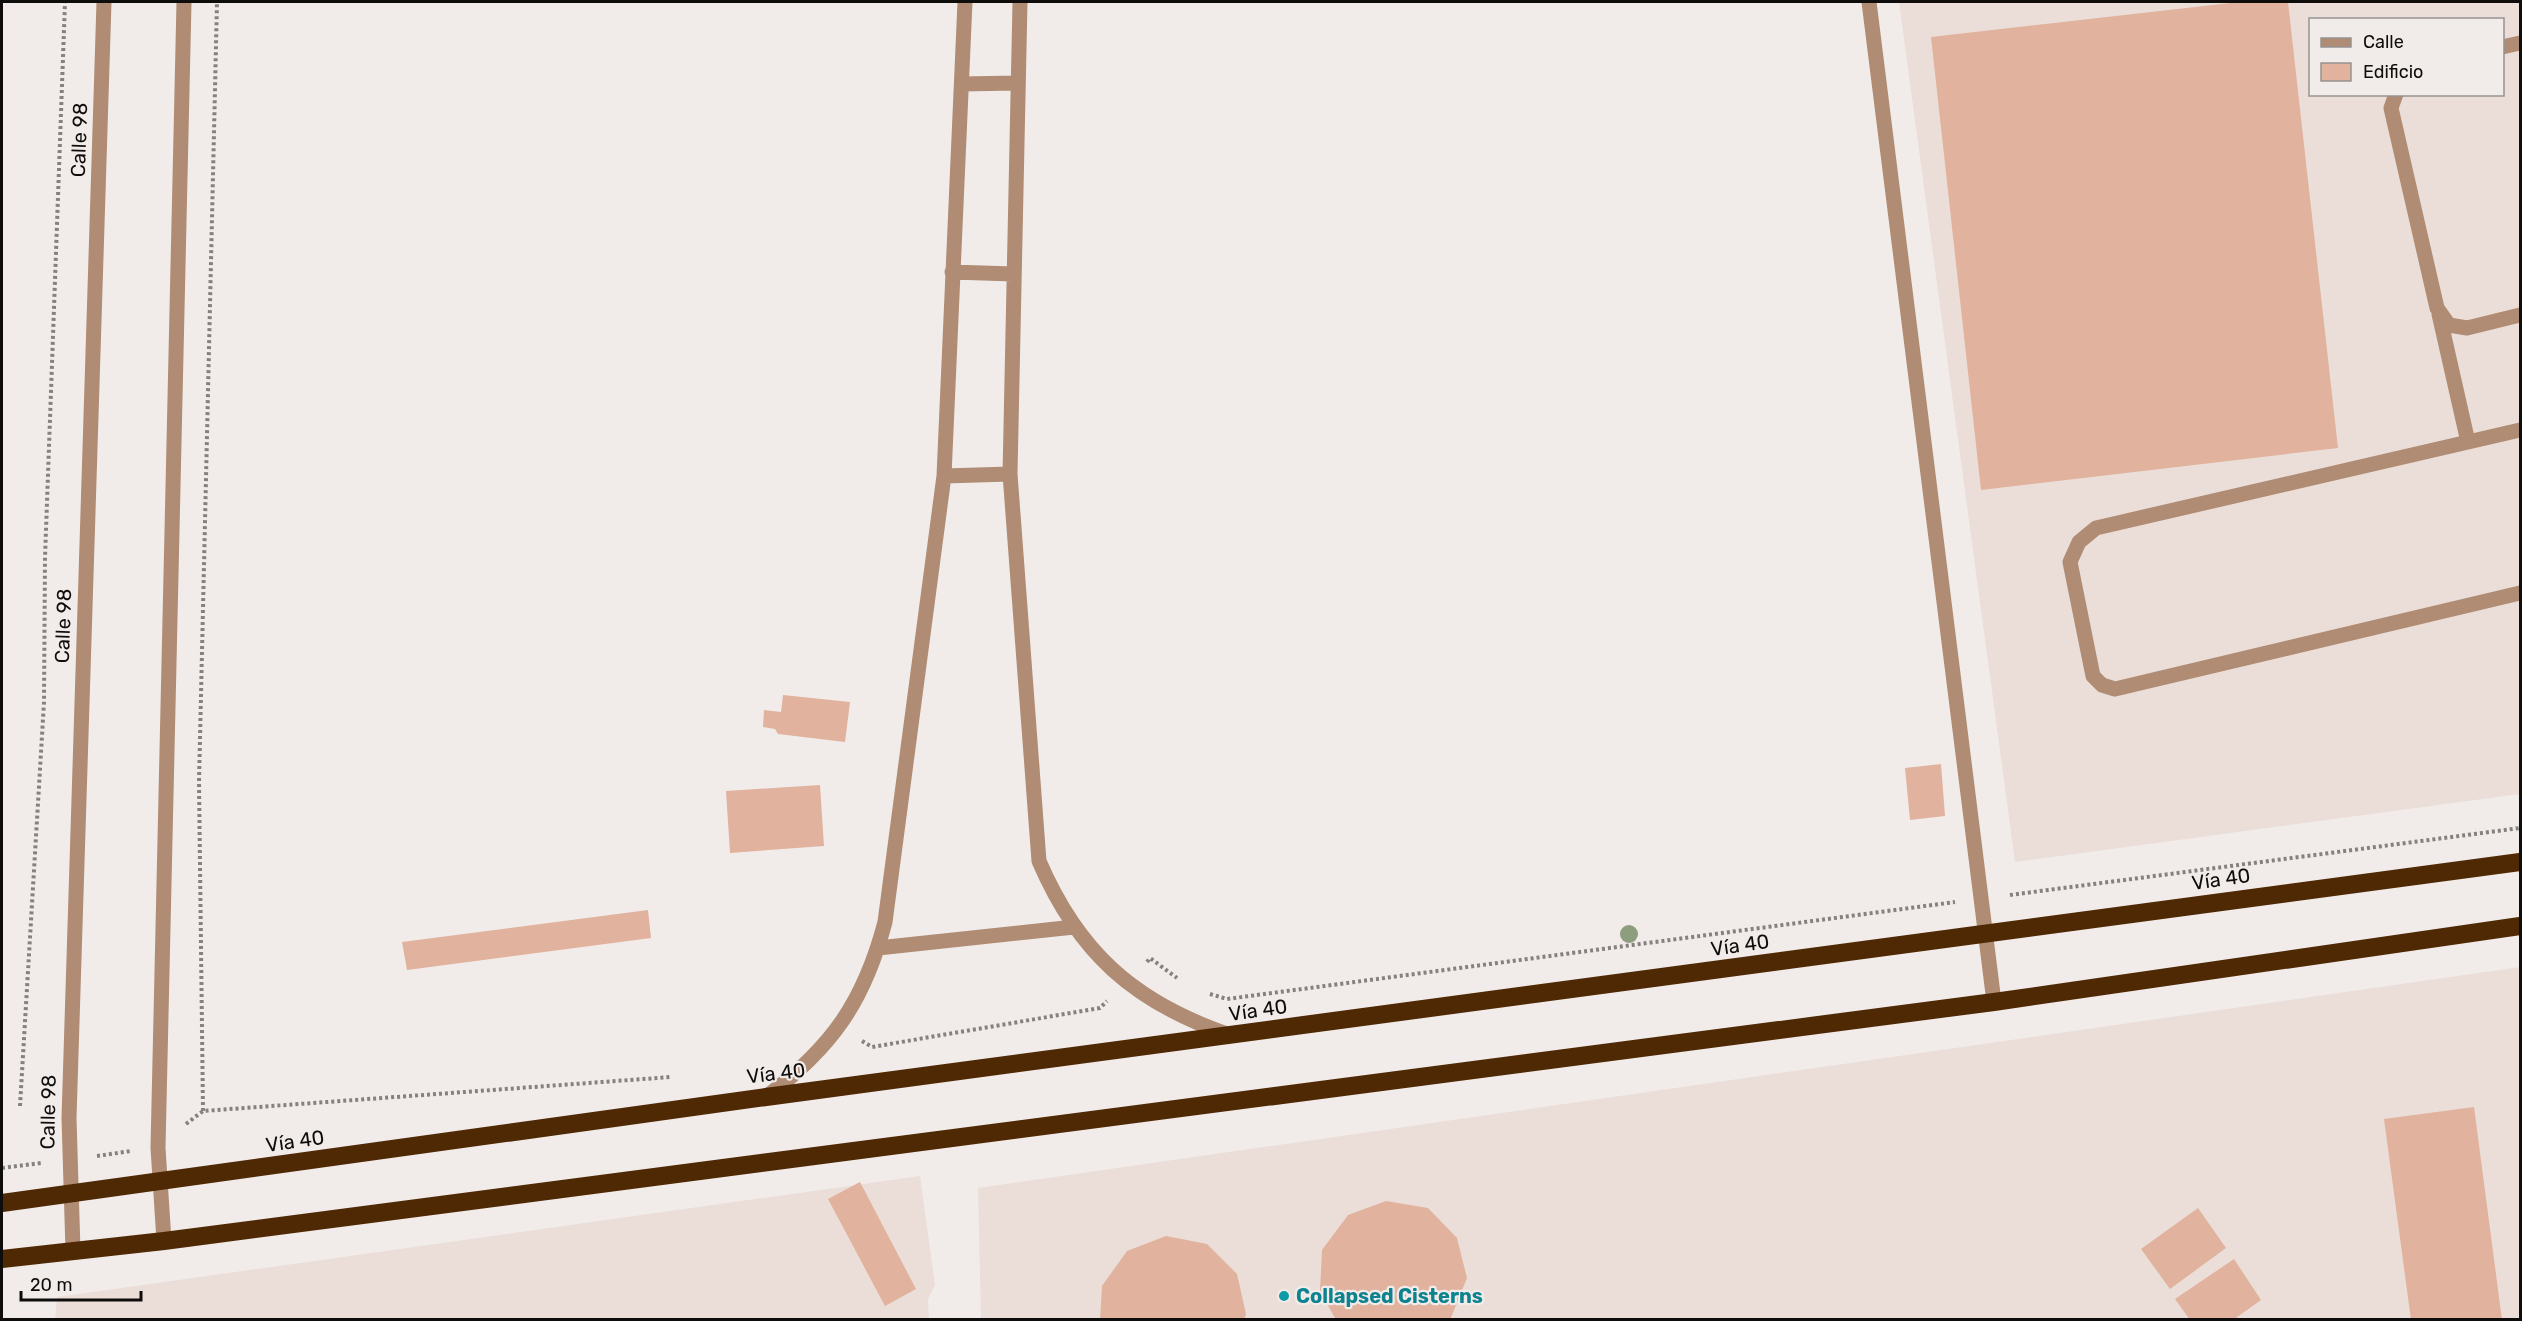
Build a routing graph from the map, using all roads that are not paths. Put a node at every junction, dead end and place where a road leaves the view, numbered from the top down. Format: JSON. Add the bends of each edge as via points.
{"nodes":[{"id":1,"x":104,"y":2,"type":"edge"},
{"id":2,"x":184,"y":2,"type":"edge"},
{"id":3,"x":965,"y":2,"type":"edge"},
{"id":4,"x":1020,"y":2,"type":"edge"},
{"id":5,"x":1869,"y":2,"type":"edge"},
{"id":6,"x":2520,"y":43,"type":"edge"},
{"id":7,"x":2504,"y":47,"type":"edge"},
{"id":8,"x":1017,"y":82,"type":"junction"},
{"id":9,"x":962,"y":84,"type":"junction"},
{"id":10,"x":2395,"y":96,"type":"edge"},
{"id":11,"x":952,"y":272,"type":"junction"},
{"id":12,"x":1013,"y":274,"type":"junction"},
{"id":13,"x":2437,"y":308,"type":"junction"},
{"id":14,"x":2520,"y":315,"type":"edge"},
{"id":15,"x":2520,"y":430,"type":"edge"},
{"id":16,"x":2468,"y":442,"type":"junction"},
{"id":17,"x":1010,"y":474,"type":"junction"},
{"id":18,"x":944,"y":476,"type":"junction"},
{"id":19,"x":2520,"y":593,"type":"edge"},
{"id":20,"x":2520,"y":862,"type":"edge"},
{"id":21,"x":2520,"y":926,"type":"edge"},
{"id":22,"x":1074,"y":927,"type":"junction"},
{"id":23,"x":1987,"y":934,"type":"junction"},
{"id":24,"x":878,"y":948,"type":"junction"},
{"id":25,"x":1994,"y":1002,"type":"junction"},
{"id":26,"x":1233,"y":1036,"type":"junction"},
{"id":27,"x":766,"y":1097,"type":"junction"},
{"id":28,"x":160,"y":1183,"type":"junction"},
{"id":29,"x":69,"y":1194,"type":"junction"},
{"id":30,"x":2,"y":1203,"type":"edge"},
{"id":31,"x":164,"y":1241,"type":"junction"},
{"id":32,"x":73,"y":1251,"type":"junction"},
{"id":33,"x":2,"y":1259,"type":"edge"}],
"edges":[{"from":1,"to":29,"type":"street","name":"Calle 98"},
{"from":2,"to":28,"type":"street"},
{"from":3,"to":9,"type":"street"},
{"from":4,"to":8,"type":"street"},
{"from":5,"to":23,"type":"street"},
{"from":6,"to":7,"type":"street"},
{"from":8,"to":9,"type":"street"},
{"from":8,"to":12,"type":"street"},
{"from":9,"to":11,"type":"street"},
{"from":10,"to":13,"type":"street","via":[[2391,108]]},
{"from":11,"to":12,"type":"street"},
{"from":11,"to":18,"type":"street"},
{"from":12,"to":17,"type":"street"},
{"from":13,"to":14,"type":"street","via":[[2449,325],[2467,328]]},
{"from":13,"to":16,"type":"street"},
{"from":15,"to":16,"type":"street"},
{"from":16,"to":19,"type":"street","via":[[2096,528],[2079,542],[2070,562],[2093,676],[2102,686],[2115,689]]},
{"from":17,"to":18,"type":"street"},
{"from":17,"to":22,"type":"street","via":[[1038,861]]},
{"from":18,"to":24,"type":"street","via":[[885,922]]},
{"from":20,"to":23,"type":"highway","name":"Vía 40"},
{"from":21,"to":25,"type":"highway"},
{"from":22,"to":24,"type":"street"},
{"from":22,"to":26,"type":"street","via":[[1126,983],[1175,1014]]},
{"from":23,"to":25,"type":"street"},
{"from":23,"to":26,"type":"highway","name":"Vía 40"},
{"from":24,"to":27,"type":"street","via":[[854,1006],[841,1025],[802,1070]]},
{"from":25,"to":31,"type":"highway"},
{"from":26,"to":27,"type":"highway","name":"Vía 40"},
{"from":27,"to":28,"type":"highway","name":"Vía 40"},
{"from":28,"to":29,"type":"highway","name":"Vía 40"},
{"from":28,"to":31,"type":"street"},
{"from":29,"to":30,"type":"highway","name":"Vía 40"},
{"from":29,"to":32,"type":"street","name":"Calle 98"},
{"from":31,"to":32,"type":"highway"},
{"from":32,"to":33,"type":"highway"}]}
